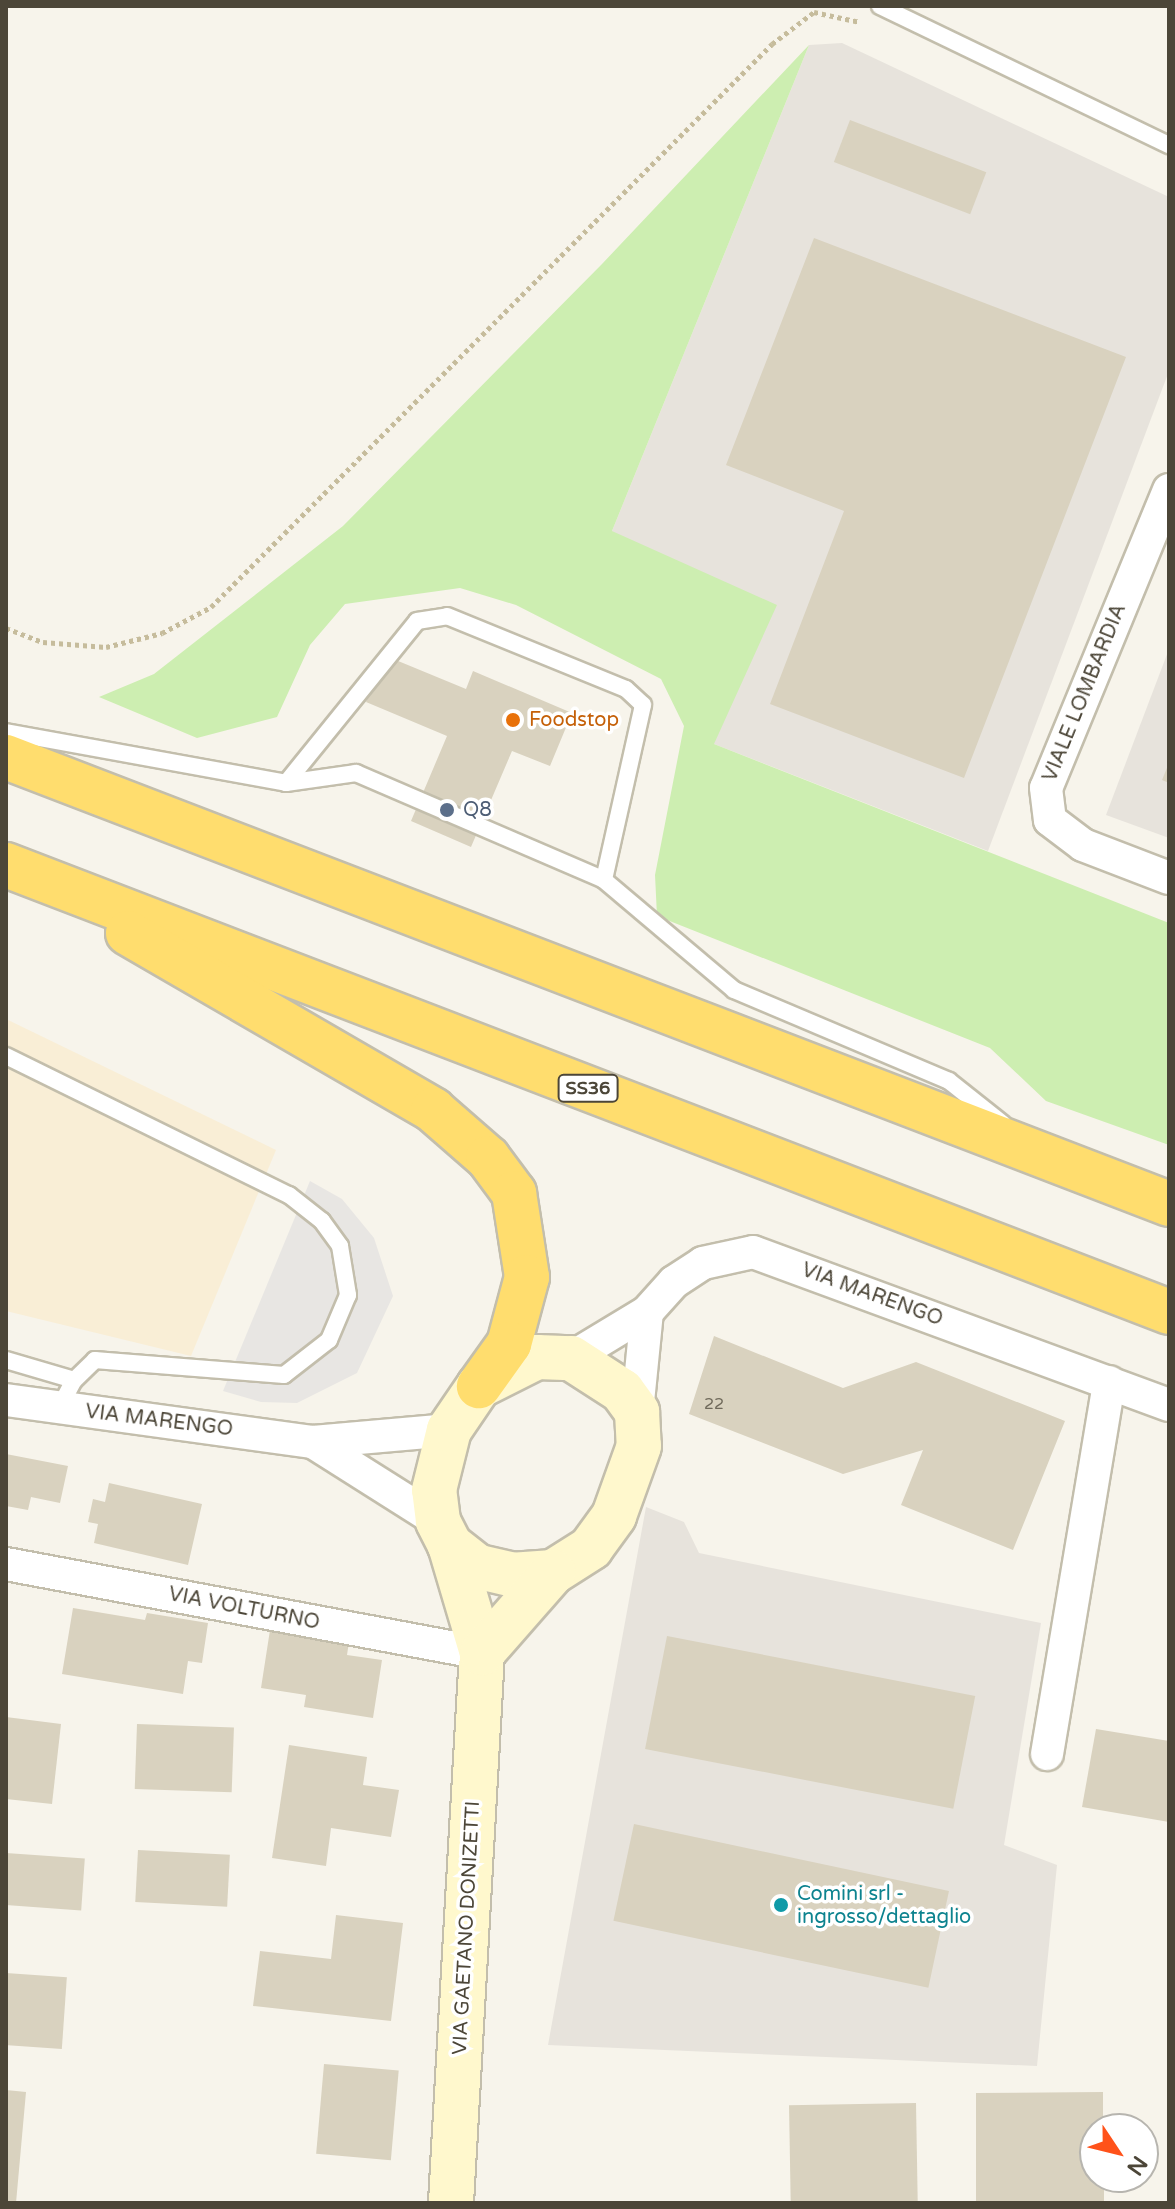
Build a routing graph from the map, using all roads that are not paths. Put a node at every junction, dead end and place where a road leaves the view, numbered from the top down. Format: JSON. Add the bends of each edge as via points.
{"nodes":[{"id":1,"x":880,"y":6,"type":"edge"},
{"id":2,"x":1169,"y":145,"type":"edge"},
{"id":3,"x":1169,"y":490,"type":"edge"},
{"id":4,"x":1162,"y":523,"type":"edge"},
{"id":5,"x":6,"y":732,"type":"edge"},
{"id":6,"x":6,"y":757,"type":"edge"},
{"id":7,"x":286,"y":783,"type":"junction"},
{"id":8,"x":14,"y":868,"type":"edge"},
{"id":9,"x":1169,"y":878,"type":"edge"},
{"id":10,"x":604,"y":880,"type":"junction"},
{"id":11,"x":6,"y":1056,"type":"edge"},
{"id":12,"x":1044,"y":1156,"type":"junction"},
{"id":13,"x":1169,"y":1204,"type":"edge"},
{"id":14,"x":647,"y":1312,"type":"junction"},
{"id":15,"x":1169,"y":1312,"type":"edge"},
{"id":16,"x":571,"y":1358,"type":"junction"},
{"id":17,"x":6,"y":1360,"type":"edge"},
{"id":18,"x":74,"y":1380,"type":"junction"},
{"id":19,"x":1109,"y":1382,"type":"junction"},
{"id":20,"x":479,"y":1386,"type":"junction"},
{"id":21,"x":6,"y":1400,"type":"edge"},
{"id":22,"x":1169,"y":1405,"type":"edge"},
{"id":23,"x":59,"y":1408,"type":"junction"},
{"id":24,"x":637,"y":1412,"type":"junction"},
{"id":25,"x":449,"y":1430,"type":"junction"},
{"id":26,"x":313,"y":1442,"type":"junction"},
{"id":27,"x":444,"y":1533,"type":"junction"},
{"id":28,"x":6,"y":1564,"type":"edge"},
{"id":29,"x":553,"y":1572,"type":"junction"},
{"id":30,"x":482,"y":1653,"type":"junction"},
{"id":31,"x":1047,"y":1754,"type":"dead end"},
{"id":32,"x":451,"y":2203,"type":"edge"}],
"edges":[{"from":1,"to":2,"type":"lane"},
{"from":3,"to":4,"type":"street","name":"VIALE LOMBARDIA"},
{"from":4,"to":9,"type":"street","name":"VIALE LOMBARDIA","via":[[1046,788],[1050,820],[1083,845]]},
{"from":5,"to":7,"type":"lane"},
{"from":6,"to":12,"type":"highway"},
{"from":7,"to":10,"type":"lane","via":[[356,773]]},
{"from":7,"to":10,"type":"lane","via":[[417,621],[447,616],[626,689],[643,705]]},
{"from":8,"to":15,"type":"highway","number":"SS36"},
{"from":8,"to":20,"type":"highway","via":[[433,1110],[488,1158],[514,1193],[527,1277],[509,1344]]},
{"from":10,"to":12,"type":"lane","via":[[734,990],[949,1081]]},
{"from":11,"to":18,"type":"lane","via":[[289,1195],[322,1221],[340,1246],[348,1295],[334,1329],[329,1340],[284,1375],[95,1360]]},
{"from":12,"to":13,"type":"highway"},
{"from":14,"to":16,"type":"street","name":"VIA MARENGO"},
{"from":14,"to":19,"type":"street","name":"VIA MARENGO","via":[[674,1282],[703,1263],[753,1252]]},
{"from":14,"to":24,"type":"street"},
{"from":16,"to":20,"type":"street","via":[[537,1357]]},
{"from":16,"to":24,"type":"street","via":[[622,1391]]},
{"from":17,"to":18,"type":"lane"},
{"from":18,"to":23,"type":"lane"},
{"from":19,"to":22,"type":"street","name":"VIA MARENGO"},
{"from":19,"to":31,"type":"street"},
{"from":20,"to":25,"type":"street"},
{"from":21,"to":23,"type":"street","name":"VIA MARENGO"},
{"from":23,"to":26,"type":"street","name":"VIA MARENGO"},
{"from":24,"to":29,"type":"street","via":[[639,1446],[614,1516],[591,1548]]},
{"from":25,"to":26,"type":"street","name":"VIA MARENGO"},
{"from":25,"to":27,"type":"street","via":[[434,1490]]},
{"from":26,"to":27,"type":"street","name":"VIA MARENGO"},
{"from":27,"to":29,"type":"street","via":[[478,1567],[514,1575]]},
{"from":27,"to":30,"type":"street","name":"VIA GAETANO DONIZETTI"},
{"from":28,"to":30,"type":"street","name":"VIA VOLTURNO"},
{"from":29,"to":30,"type":"street"},
{"from":30,"to":32,"type":"street","name":"VIA GAETANO DONIZETTI"}]}
